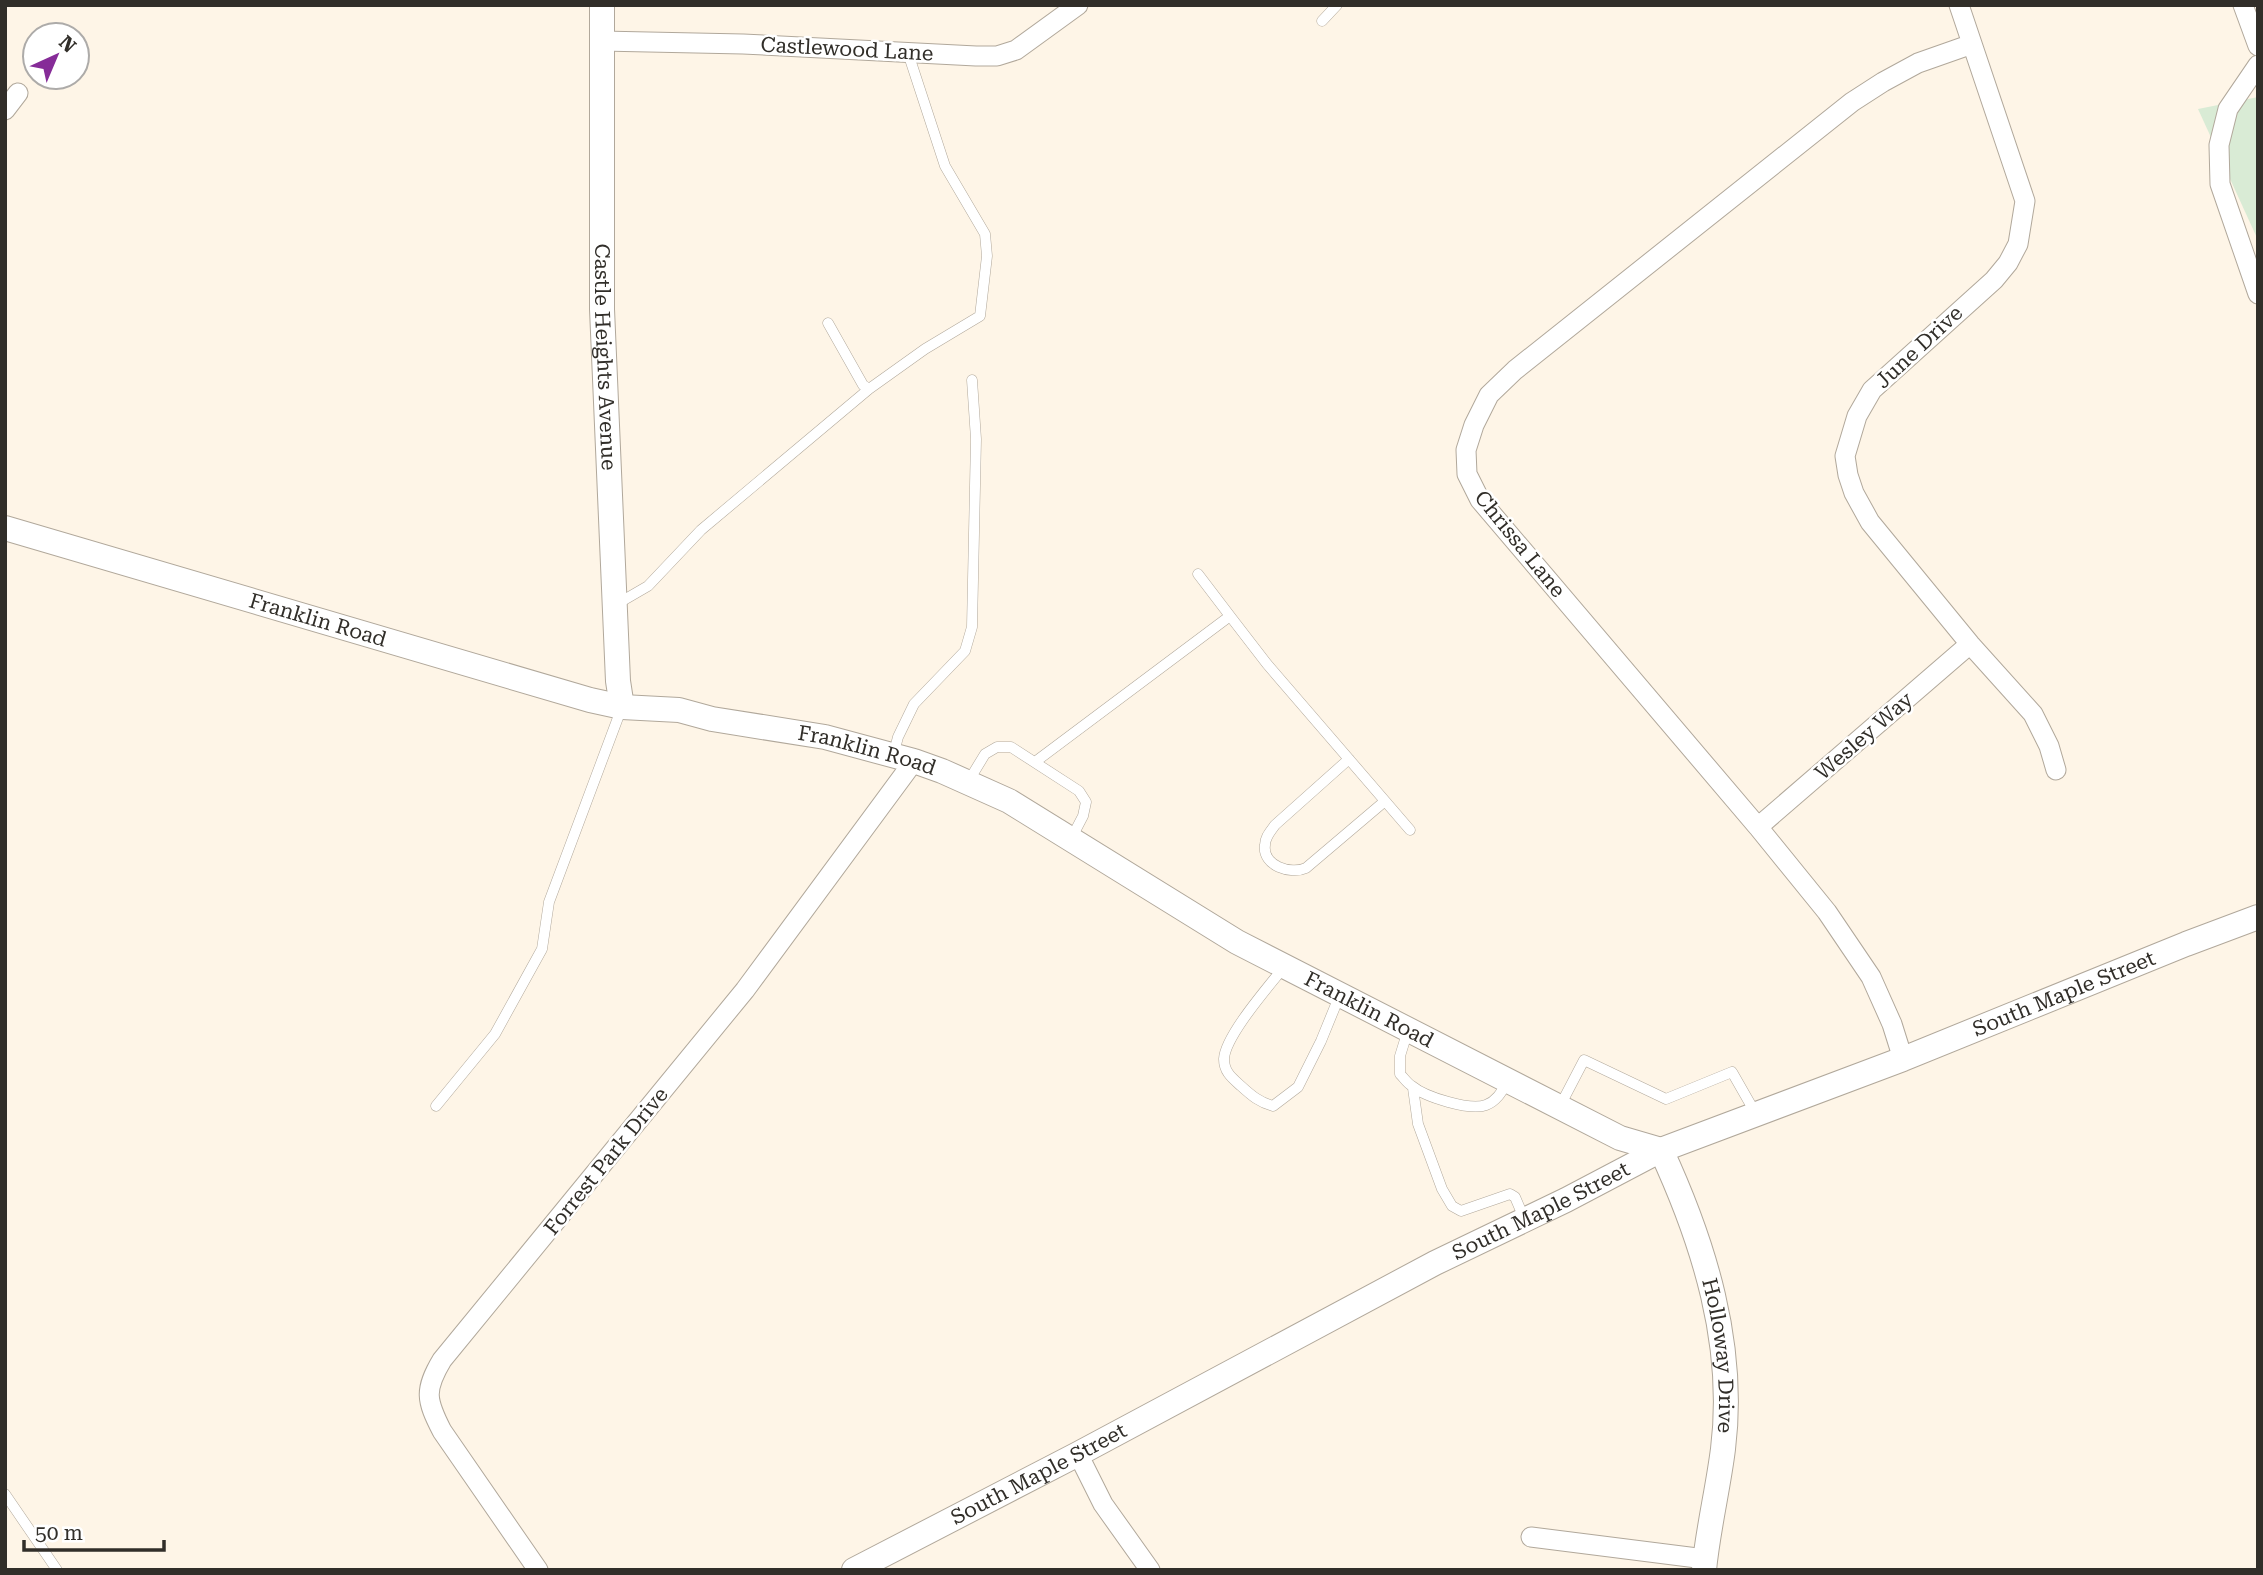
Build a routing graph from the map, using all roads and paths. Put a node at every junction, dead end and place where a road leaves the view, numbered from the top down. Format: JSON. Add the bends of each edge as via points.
{"nodes":[{"id":1,"x":602,"y":5,"type":"edge"},
{"id":2,"x":1078,"y":5,"type":"edge"},
{"id":3,"x":1337,"y":5,"type":"edge"},
{"id":4,"x":1959,"y":5,"type":"edge"},
{"id":5,"x":2243,"y":5,"type":"edge"},
{"id":6,"x":1322,"y":20,"type":"dead end"},
{"id":7,"x":601,"y":41,"type":"junction"},
{"id":8,"x":1972,"y":44,"type":"junction"},
{"id":9,"x":2258,"y":46,"type":"edge"},
{"id":10,"x":908,"y":52,"type":"junction"},
{"id":11,"x":2258,"y":65,"type":"edge"},
{"id":12,"x":18,"y":93,"type":"dead end"},
{"id":13,"x":5,"y":110,"type":"edge"},
{"id":14,"x":2258,"y":294,"type":"edge"},
{"id":15,"x":828,"y":323,"type":"dead end"},
{"id":16,"x":972,"y":380,"type":"dead end"},
{"id":17,"x":869,"y":389,"type":"junction"},
{"id":18,"x":5,"y":528,"type":"edge"},
{"id":19,"x":1198,"y":574,"type":"dead end"},
{"id":20,"x":615,"y":605,"type":"junction"},
{"id":21,"x":1230,"y":616,"type":"junction"},
{"id":22,"x":1970,"y":644,"type":"junction"},
{"id":23,"x":622,"y":707,"type":"junction"},
{"id":24,"x":904,"y":758,"type":"junction"},
{"id":25,"x":1349,"y":759,"type":"junction"},
{"id":26,"x":1035,"y":762,"type":"junction"},
{"id":27,"x":2056,"y":770,"type":"dead end"},
{"id":28,"x":968,"y":782,"type":"junction"},
{"id":29,"x":1385,"y":801,"type":"junction"},
{"id":30,"x":1758,"y":827,"type":"junction"},
{"id":31,"x":1410,"y":830,"type":"dead end"},
{"id":32,"x":1071,"y":840,"type":"junction"},
{"id":33,"x":2258,"y":917,"type":"edge"},
{"id":34,"x":1284,"y":966,"type":"junction"},
{"id":35,"x":1340,"y":995,"type":"junction"},
{"id":36,"x":1408,"y":1030,"type":"junction"},
{"id":37,"x":1903,"y":1059,"type":"junction"},
{"id":38,"x":1508,"y":1081,"type":"junction"},
{"id":39,"x":1413,"y":1088,"type":"junction"},
{"id":40,"x":436,"y":1106,"type":"dead end"},
{"id":41,"x":1560,"y":1107,"type":"junction"},
{"id":42,"x":1756,"y":1114,"type":"junction"},
{"id":43,"x":1661,"y":1150,"type":"junction"},
{"id":44,"x":1524,"y":1220,"type":"junction"},
{"id":45,"x":1078,"y":1454,"type":"junction"},
{"id":46,"x":5,"y":1494,"type":"edge"},
{"id":47,"x":15,"y":1508,"type":"junction"},
{"id":48,"x":5,"y":1518,"type":"edge"},
{"id":49,"x":1531,"y":1537,"type":"dead end"},
{"id":50,"x":1704,"y":1564,"type":"edge"},
{"id":51,"x":57,"y":1570,"type":"edge"},
{"id":52,"x":538,"y":1570,"type":"edge"},
{"id":53,"x":854,"y":1570,"type":"edge"},
{"id":54,"x":1150,"y":1570,"type":"edge"}],
"edges":[{"from":1,"to":7,"type":"street","name":"Castle Heights Avenue"},
{"from":2,"to":10,"type":"street","name":"Castlewood Lane","via":[[1016,50],[997,56]]},
{"from":3,"to":6,"type":"lane"},
{"from":4,"to":8,"type":"street","name":"June Drive"},
{"from":5,"to":9,"type":"street"},
{"from":7,"to":10,"type":"street","name":"Castlewood Lane"},
{"from":7,"to":20,"type":"street","name":"Castle Heights Avenue","via":[[602,309]]},
{"from":8,"to":22,"type":"street","name":"June Drive","via":[[2025,201],[2018,244],[1994,280],[1872,390],[1857,416],[1845,456],[1854,493],[1870,522]]},
{"from":8,"to":30,"type":"street","name":"Chrissa Lane","via":[[1919,63],[1852,102],[1526,361],[1489,395],[1466,450],[1467,474],[1480,500]]},
{"from":10,"to":17,"type":"lane","via":[[944,166],[985,234],[988,256],[979,316]]},
{"from":11,"to":14,"type":"street","via":[[2228,109],[2219,145],[2220,184]]},
{"from":12,"to":13,"type":"street"},
{"from":15,"to":17,"type":"lane"},
{"from":16,"to":24,"type":"lane","via":[[976,439],[972,627],[965,651],[914,704],[898,737]]},
{"from":17,"to":20,"type":"lane","via":[[701,530],[648,586]]},
{"from":18,"to":23,"type":"street","name":"Franklin Road"},
{"from":19,"to":21,"type":"lane"},
{"from":20,"to":23,"type":"street","name":"Castle Heights Avenue"},
{"from":21,"to":25,"type":"lane"},
{"from":21,"to":26,"type":"lane"},
{"from":22,"to":27,"type":"street","name":"June Drive","via":[[2033,713]]},
{"from":22,"to":30,"type":"street","name":"Wesley Way"},
{"from":23,"to":24,"type":"street","name":"Franklin Road","via":[[679,710],[825,737]]},
{"from":23,"to":40,"type":"lane","via":[[549,902],[542,949],[495,1034]]},
{"from":24,"to":28,"type":"street","name":"Franklin Road"},
{"from":24,"to":52,"type":"street","name":"Forrest Park Drive","via":[[746,990],[433,1374],[428,1396],[432,1412]]},
{"from":25,"to":29,"type":"lane"},
{"from":25,"to":29,"type":"lane","via":[[1275,825],[1267,836],[1265,854],[1285,871],[1298,872]]},
{"from":26,"to":28,"type":"lane","via":[[1011,747],[997,747],[985,754]]},
{"from":26,"to":32,"type":"lane","via":[[1079,791],[1086,803]]},
{"from":28,"to":32,"type":"street","name":"Franklin Road","via":[[1009,801]]},
{"from":29,"to":31,"type":"lane"},
{"from":30,"to":37,"type":"street","name":"Chrissa Lane","via":[[1871,977]]},
{"from":32,"to":34,"type":"street","name":"Franklin Road"},
{"from":33,"to":37,"type":"street","name":"South Maple Street"},
{"from":34,"to":35,"type":"street","name":"Franklin Road"},
{"from":34,"to":35,"type":"lane","via":[[1227,1047],[1224,1061],[1228,1074],[1258,1101],[1273,1106],[1298,1087]]},
{"from":35,"to":36,"type":"street","name":"Franklin Road"},
{"from":36,"to":38,"type":"street","name":"Franklin Road"},
{"from":36,"to":39,"type":"lane","via":[[1400,1074]]},
{"from":37,"to":42,"type":"street","name":"South Maple Street"},
{"from":38,"to":39,"type":"lane","via":[[1498,1097],[1484,1106],[1437,1099]]},
{"from":38,"to":41,"type":"street","name":"Franklin Road"},
{"from":39,"to":44,"type":"lane","via":[[1419,1124],[1452,1206],[1461,1211],[1510,1194]]},
{"from":41,"to":42,"type":"lane","via":[[1584,1060],[1666,1099],[1732,1072]]},
{"from":41,"to":43,"type":"street","name":"Franklin Road","via":[[1620,1138]]},
{"from":42,"to":43,"type":"street","name":"South Maple Street"},
{"from":43,"to":44,"type":"street","name":"South Maple Street"},
{"from":43,"to":50,"type":"street","name":"Holloway Drive","via":[[1691,1222],[1722,1338],[1723,1449]]},
{"from":44,"to":45,"type":"street","name":"South Maple Street"},
{"from":45,"to":53,"type":"street","name":"South Maple Street"},
{"from":45,"to":54,"type":"street","via":[[1103,1504]]},
{"from":46,"to":47,"type":"lane"},
{"from":47,"to":48,"type":"lane"},
{"from":47,"to":51,"type":"lane"},
{"from":49,"to":50,"type":"street"}]}
